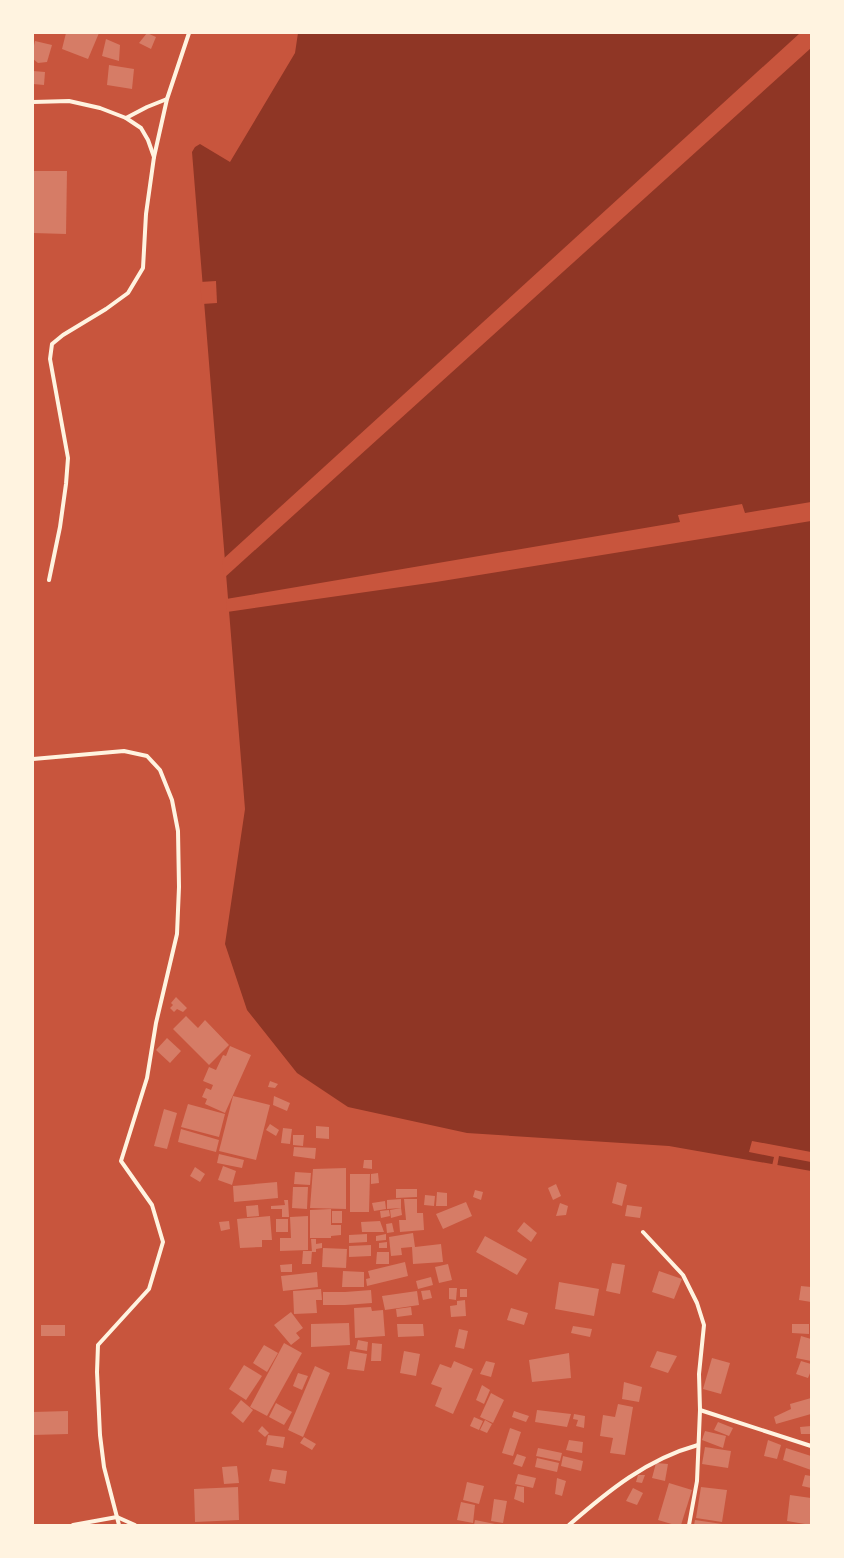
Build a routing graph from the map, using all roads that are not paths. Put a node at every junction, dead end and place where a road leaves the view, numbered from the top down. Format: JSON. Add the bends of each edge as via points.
{"nodes":[{"id":1,"x":189,"y":33,"type":"edge"},
{"id":2,"x":166,"y":99,"type":"junction"},
{"id":3,"x":33,"y":102,"type":"edge"},
{"id":4,"x":126,"y":118,"type":"junction"},
{"id":5,"x":154,"y":157,"type":"junction"},
{"id":6,"x":49,"y":580,"type":"dead end"},
{"id":7,"x":33,"y":759,"type":"edge"},
{"id":8,"x":643,"y":1232,"type":"dead end"},
{"id":9,"x":700,"y":1410,"type":"junction"},
{"id":10,"x":698,"y":1445,"type":"junction"},
{"id":11,"x":811,"y":1446,"type":"edge"},
{"id":12,"x":116,"y":1517,"type":"junction"},
{"id":13,"x":73,"y":1525,"type":"edge"},
{"id":14,"x":119,"y":1525,"type":"edge"},
{"id":15,"x":135,"y":1525,"type":"edge"},
{"id":16,"x":569,"y":1525,"type":"edge"},
{"id":17,"x":689,"y":1525,"type":"edge"}],
"edges":[{"from":1,"to":2,"type":"street"},
{"from":2,"to":4,"type":"street"},
{"from":2,"to":5,"type":"street"},
{"from":3,"to":4,"type":"street","via":[[69,101],[100,108]]},
{"from":4,"to":5,"type":"street","via":[[141,128]]},
{"from":5,"to":6,"type":"street","via":[[146,214],[143,268],[128,293],[52,344],[50,358],[68,458],[60,527]]},
{"from":7,"to":12,"type":"street","via":[[124,751],[147,756],[160,770],[172,800],[178,831],[177,934],[156,1023],[147,1078],[121,1161],[152,1205],[163,1242],[149,1289],[98,1345],[100,1435],[104,1467]]},
{"from":8,"to":9,"type":"street","via":[[683,1275],[697,1303],[704,1325],[699,1374]]},
{"from":9,"to":10,"type":"street"},
{"from":9,"to":11,"type":"street"},
{"from":10,"to":16,"type":"street","via":[[664,1456],[626,1478]]},
{"from":10,"to":17,"type":"street","via":[[697,1481]]},
{"from":12,"to":13,"type":"street"},
{"from":12,"to":14,"type":"street"},
{"from":12,"to":15,"type":"street"}]}
